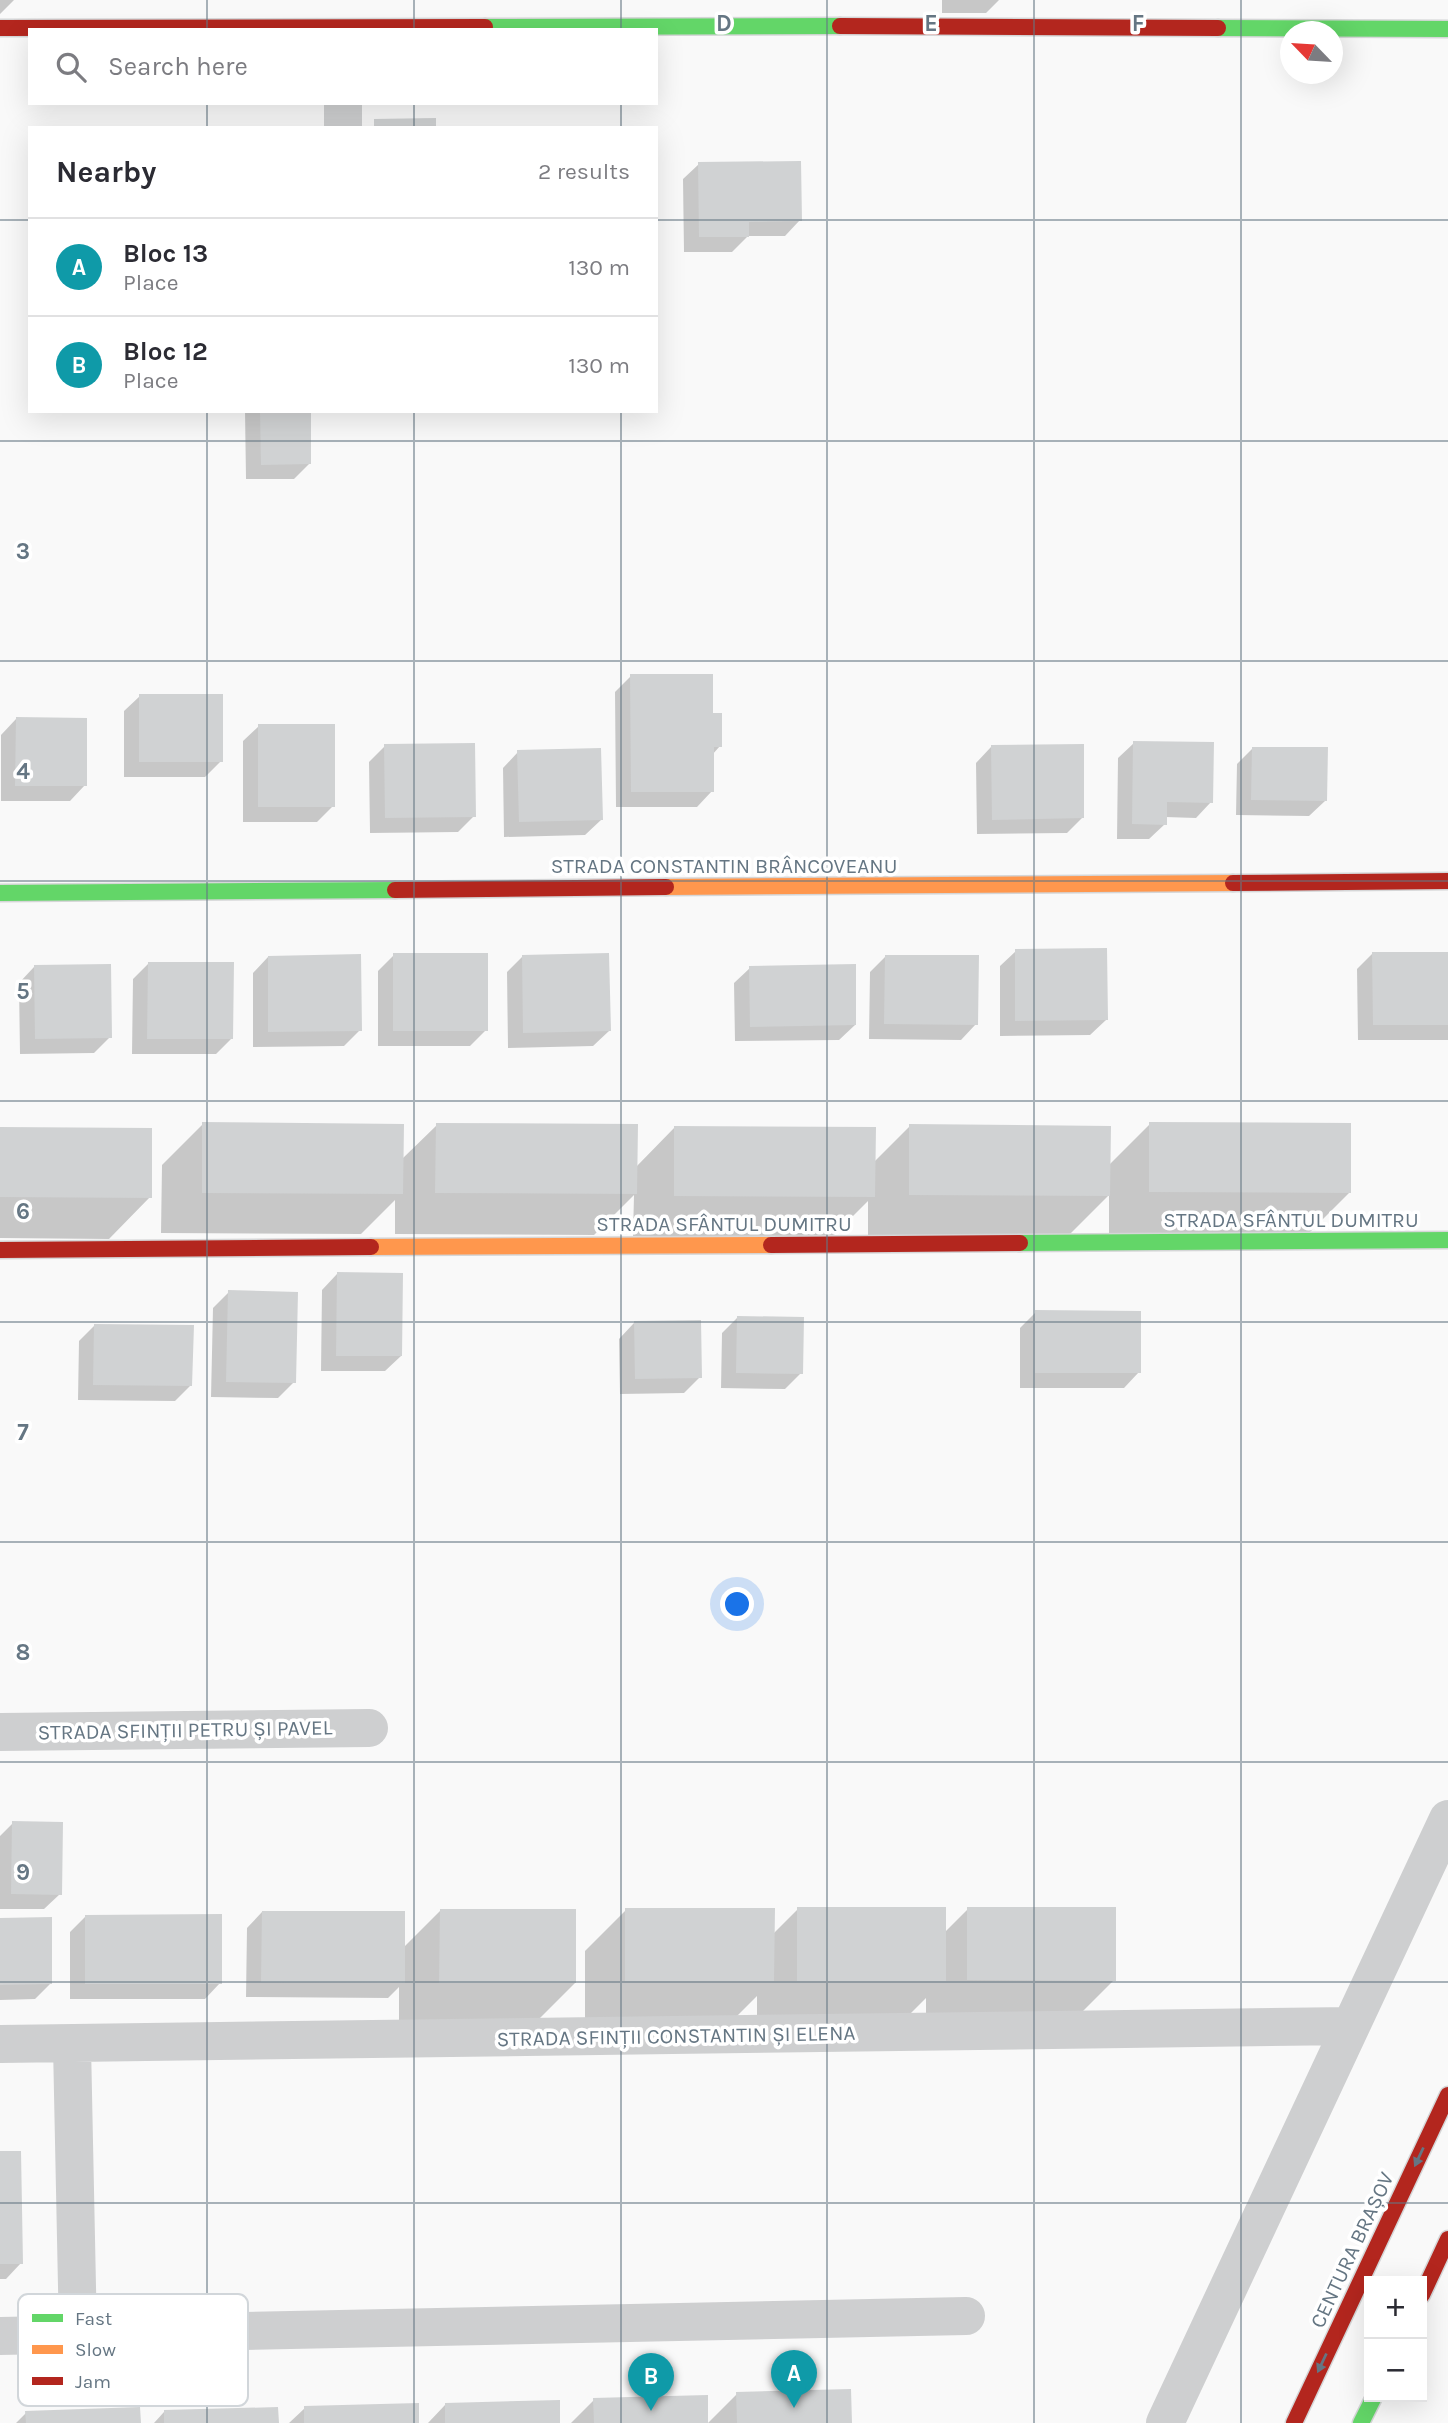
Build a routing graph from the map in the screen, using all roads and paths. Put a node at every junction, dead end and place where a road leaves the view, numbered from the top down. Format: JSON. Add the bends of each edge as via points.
{"nodes":[{"id":1,"x":0,"y":28,"type":"edge"},
{"id":2,"x":28,"y":28,"type":"edge"},
{"id":3,"x":523,"y":28,"type":"edge"},
{"id":4,"x":1448,"y":29,"type":"edge"},
{"id":5,"x":343,"y":105,"type":"edge"},
{"id":6,"x":343,"y":126,"type":"edge"},
{"id":7,"x":1448,"y":881,"type":"edge"},
{"id":8,"x":0,"y":893,"type":"edge"},
{"id":9,"x":1448,"y":1240,"type":"edge"},
{"id":10,"x":0,"y":1250,"type":"edge"},
{"id":11,"x":369,"y":1728,"type":"dead end"},
{"id":12,"x":0,"y":1732,"type":"edge"},
{"id":13,"x":1448,"y":1819,"type":"edge"},
{"id":14,"x":1351,"y":2026,"type":"junction"},
{"id":15,"x":0,"y":2044,"type":"edge"},
{"id":16,"x":72,"y":2045,"type":"junction"},
{"id":17,"x":1448,"y":2095,"type":"edge"},
{"id":18,"x":1448,"y":2239,"type":"edge"},
{"id":19,"x":1427,"y":2284,"type":"edge"},
{"id":20,"x":77,"y":2294,"type":"edge"},
{"id":21,"x":966,"y":2316,"type":"dead end"},
{"id":22,"x":248,"y":2331,"type":"edge"},
{"id":23,"x":0,"y":2336,"type":"edge"},
{"id":24,"x":18,"y":2336,"type":"edge"},
{"id":25,"x":1372,"y":2402,"type":"edge"},
{"id":26,"x":1165,"y":2423,"type":"edge"},
{"id":27,"x":1294,"y":2423,"type":"edge"},
{"id":28,"x":1361,"y":2423,"type":"edge"}],
"edges":[{"from":1,"to":2,"type":"main road"},
{"from":3,"to":4,"type":"main road"},
{"from":5,"to":6,"type":"street"},
{"from":7,"to":8,"type":"main road","name":"STRADA CONSTANTIN BRÂNCOVEANU"},
{"from":9,"to":10,"type":"main road","name":"STRADA SFÂNTUL DUMITRU"},
{"from":11,"to":12,"type":"street","name":"STRADA SFINȚII PETRU ȘI PAVEL"},
{"from":13,"to":14,"type":"street"},
{"from":14,"to":16,"type":"street","name":"STRADA SFINȚII CONSTANTIN ȘI ELENA"},
{"from":14,"to":26,"type":"street"},
{"from":15,"to":16,"type":"street","name":"STRADA SFINȚII CONSTANTIN ȘI ELENA"},
{"from":16,"to":20,"type":"street"},
{"from":17,"to":27,"type":"main road","name":"CENTURA BRAȘOV","one_way":true},
{"from":18,"to":19,"type":"main road"},
{"from":21,"to":22,"type":"street"},
{"from":23,"to":24,"type":"street"},
{"from":25,"to":28,"type":"main road"}]}
